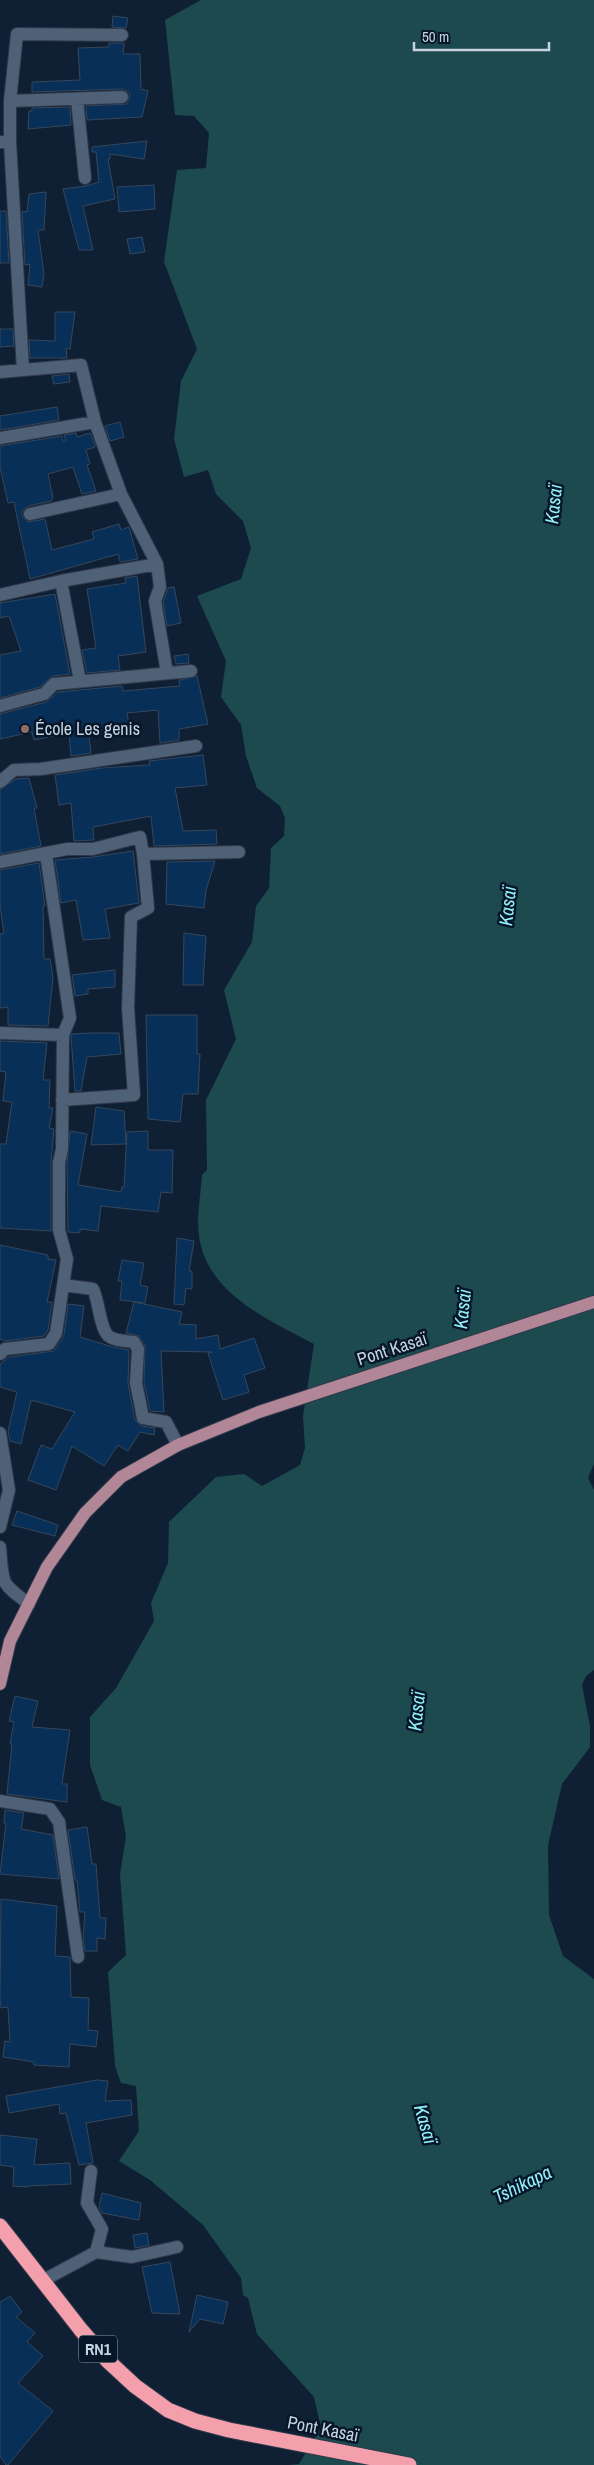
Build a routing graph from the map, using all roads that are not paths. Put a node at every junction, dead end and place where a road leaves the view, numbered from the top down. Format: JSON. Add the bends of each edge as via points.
{"nodes":[{"id":1,"x":122,"y":35,"type":"dead end"},
{"id":2,"x":122,"y":98,"type":"dead end"},
{"id":3,"x":77,"y":99,"type":"junction"},
{"id":4,"x":10,"y":101,"type":"junction"},
{"id":5,"x":5,"y":142,"type":"edge"},
{"id":6,"x":85,"y":178,"type":"dead end"},
{"id":7,"x":23,"y":370,"type":"junction"},
{"id":8,"x":0,"y":372,"type":"edge"},
{"id":9,"x":95,"y":422,"type":"junction"},
{"id":10,"x":0,"y":438,"type":"edge"},
{"id":11,"x":121,"y":494,"type":"junction"},
{"id":12,"x":30,"y":514,"type":"dead end"},
{"id":13,"x":157,"y":564,"type":"junction"},
{"id":14,"x":61,"y":581,"type":"junction"},
{"id":15,"x":0,"y":595,"type":"edge"},
{"id":16,"x":191,"y":671,"type":"dead end"},
{"id":17,"x":167,"y":673,"type":"junction"},
{"id":18,"x":80,"y":681,"type":"junction"},
{"id":19,"x":0,"y":706,"type":"edge"},
{"id":20,"x":196,"y":746,"type":"dead end"},
{"id":21,"x":0,"y":782,"type":"edge"},
{"id":22,"x":239,"y":852,"type":"dead end"},
{"id":23,"x":46,"y":854,"type":"junction"},
{"id":24,"x":143,"y":854,"type":"junction"},
{"id":25,"x":0,"y":862,"type":"edge"},
{"id":26,"x":0,"y":1033,"type":"edge"},
{"id":27,"x":63,"y":1035,"type":"junction"},
{"id":28,"x":62,"y":1100,"type":"junction"},
{"id":29,"x":63,"y":1284,"type":"junction"},
{"id":30,"x":594,"y":1302,"type":"edge"},
{"id":31,"x":0,"y":1354,"type":"edge"},
{"id":32,"x":0,"y":1433,"type":"edge"},
{"id":33,"x":178,"y":1445,"type":"junction"},
{"id":34,"x":4,"y":1491,"type":"edge"},
{"id":35,"x":0,"y":1527,"type":"edge"},
{"id":36,"x":0,"y":1547,"type":"edge"},
{"id":37,"x":29,"y":1604,"type":"junction"},
{"id":38,"x":0,"y":1683,"type":"edge"},
{"id":39,"x":0,"y":1801,"type":"edge"},
{"id":40,"x":78,"y":1957,"type":"dead end"},
{"id":41,"x":91,"y":2171,"type":"dead end"},
{"id":42,"x":0,"y":2226,"type":"edge"},
{"id":43,"x":177,"y":2247,"type":"dead end"},
{"id":44,"x":96,"y":2252,"type":"junction"},
{"id":45,"x":42,"y":2281,"type":"junction"},
{"id":46,"x":409,"y":2465,"type":"edge"}],
"edges":[{"from":1,"to":4,"type":"street","via":[[17,34]]},
{"from":2,"to":3,"type":"street"},
{"from":3,"to":4,"type":"street"},
{"from":3,"to":6,"type":"street"},
{"from":4,"to":5,"type":"street"},
{"from":5,"to":7,"type":"street"},
{"from":7,"to":8,"type":"street"},
{"from":7,"to":9,"type":"street","via":[[81,365]]},
{"from":9,"to":10,"type":"street"},
{"from":9,"to":11,"type":"street"},
{"from":11,"to":12,"type":"street"},
{"from":11,"to":13,"type":"street"},
{"from":13,"to":14,"type":"street"},
{"from":13,"to":17,"type":"street","via":[[160,587],[155,600]]},
{"from":14,"to":15,"type":"street"},
{"from":14,"to":18,"type":"street"},
{"from":16,"to":17,"type":"street"},
{"from":17,"to":18,"type":"street"},
{"from":18,"to":19,"type":"street","via":[[54,684],[44,694]]},
{"from":20,"to":21,"type":"street","via":[[41,769],[14,770]]},
{"from":22,"to":24,"type":"street"},
{"from":23,"to":24,"type":"street","via":[[68,849],[93,849],[140,837]]},
{"from":23,"to":25,"type":"street"},
{"from":23,"to":27,"type":"street","via":[[70,1018]]},
{"from":24,"to":28,"type":"street","via":[[148,908],[131,917],[128,1008],[134,1095]]},
{"from":26,"to":27,"type":"street"},
{"from":27,"to":28,"type":"street"},
{"from":28,"to":29,"type":"street","via":[[59,1230],[67,1259]]},
{"from":29,"to":31,"type":"street","via":[[56,1333],[48,1344],[5,1349]]},
{"from":29,"to":33,"type":"street","via":[[93,1289],[104,1330],[110,1337],[134,1342],[138,1350],[136,1384],[143,1418],[166,1422]]},
{"from":30,"to":33,"type":"main road","name":"Pont Kasaï","via":[[259,1412]]},
{"from":32,"to":34,"type":"street"},
{"from":33,"to":37,"type":"main road","name":"Pont Kasaï","via":[[120,1477],[85,1513],[47,1567]]},
{"from":34,"to":35,"type":"street"},
{"from":36,"to":37,"type":"street","via":[[2,1580],[6,1589]]},
{"from":37,"to":38,"type":"main road","name":"Pont Kasaï","via":[[10,1642]]},
{"from":39,"to":40,"type":"street","via":[[50,1809],[59,1822]]},
{"from":41,"to":44,"type":"street","via":[[87,2203],[102,2229]]},
{"from":42,"to":45,"type":"highway","number":"RN1"},
{"from":43,"to":44,"type":"street","via":[[132,2257]]},
{"from":44,"to":45,"type":"street"},
{"from":45,"to":46,"type":"highway","name":"Pont Kasaï","number":"RN1","via":[[81,2330],[135,2386],[168,2410],[229,2430]]}]}
